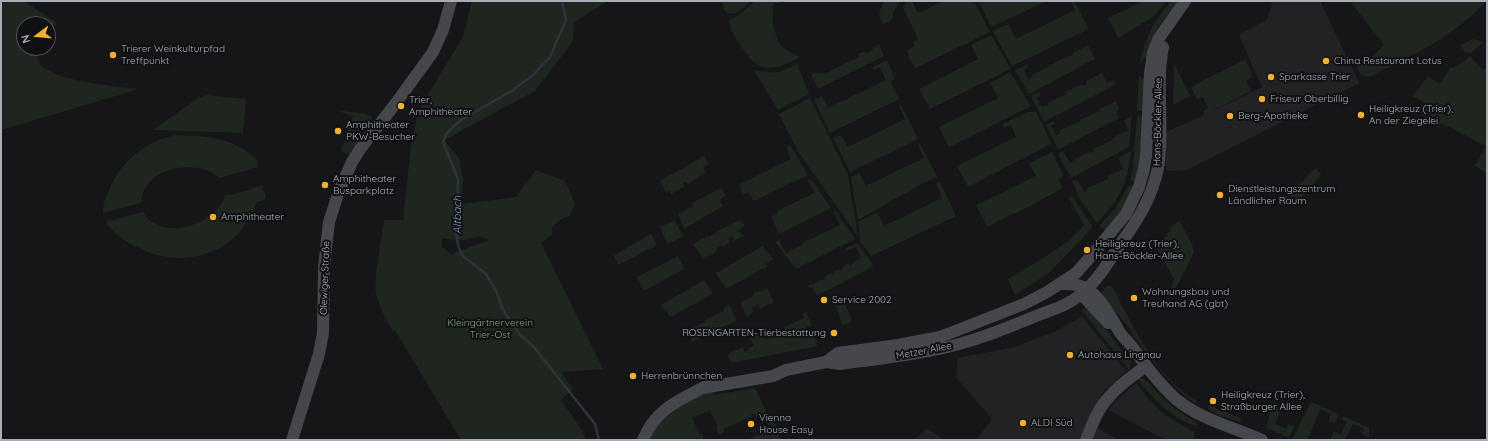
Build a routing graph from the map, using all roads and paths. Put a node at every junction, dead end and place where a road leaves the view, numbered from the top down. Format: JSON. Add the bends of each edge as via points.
{"nodes":[{"id":1,"x":451,"y":1,"type":"edge"},
{"id":2,"x":1184,"y":1,"type":"edge"},
{"id":3,"x":1167,"y":26,"type":"junction"},
{"id":4,"x":1093,"y":254,"type":"junction"},
{"id":5,"x":1061,"y":284,"type":"junction"},
{"id":6,"x":1083,"y":289,"type":"junction"},
{"id":7,"x":1012,"y":308,"type":"joint"},
{"id":8,"x":1019,"y":323,"type":"joint"},
{"id":9,"x":826,"y":362,"type":"junction"},
{"id":10,"x":1146,"y":366,"type":"junction"},
{"id":11,"x":292,"y":440,"type":"edge"},
{"id":12,"x":643,"y":440,"type":"edge"},
{"id":13,"x":1086,"y":440,"type":"edge"},
{"id":14,"x":1262,"y":440,"type":"edge"}],
"edges":[{"from":1,"to":11,"type":"street","name":"Olewiger Straße","via":[[443,30],[433,52],[360,149],[339,192],[329,222],[327,239],[323,333],[319,354]]},
{"from":2,"to":3,"type":"street","name":"Hans-Böckler-Allee"},
{"from":3,"to":4,"type":"street","name":"Hans-Böckler-Allee","via":[[1156,43],[1152,62],[1146,156],[1139,187],[1126,214]]},
{"from":3,"to":6,"type":"street","name":"Hans-Böckler-Allee","via":[[1159,70],[1159,157],[1151,193],[1134,226],[1111,258]]},
{"from":4,"to":5,"type":"street","name":"Hans-Böckler-Allee","via":[[1076,273]]},
{"from":4,"to":6,"type":"street"},
{"from":5,"to":6,"type":"street"},
{"from":5,"to":7,"type":"street","name":"Hans-Böckler-Allee"},
{"from":6,"to":8,"type":"street","name":"Hans-Böckler-Allee","via":[[1064,305]]},
{"from":6,"to":10,"type":"street","via":[[1091,291],[1101,303]]},
{"from":7,"to":9,"type":"street","name":"Metzer Allee","via":[[940,337],[838,353]]},
{"from":8,"to":9,"type":"street","name":"Metzer Allee","via":[[937,350],[840,364]]},
{"from":9,"to":12,"type":"street","name":"Metzer Allee","via":[[786,370],[774,368],[720,379],[665,409],[652,423]]},
{"from":10,"to":13,"type":"street","via":[[1103,404]]},
{"from":10,"to":14,"type":"street","via":[[1172,395],[1193,411]]}]}
